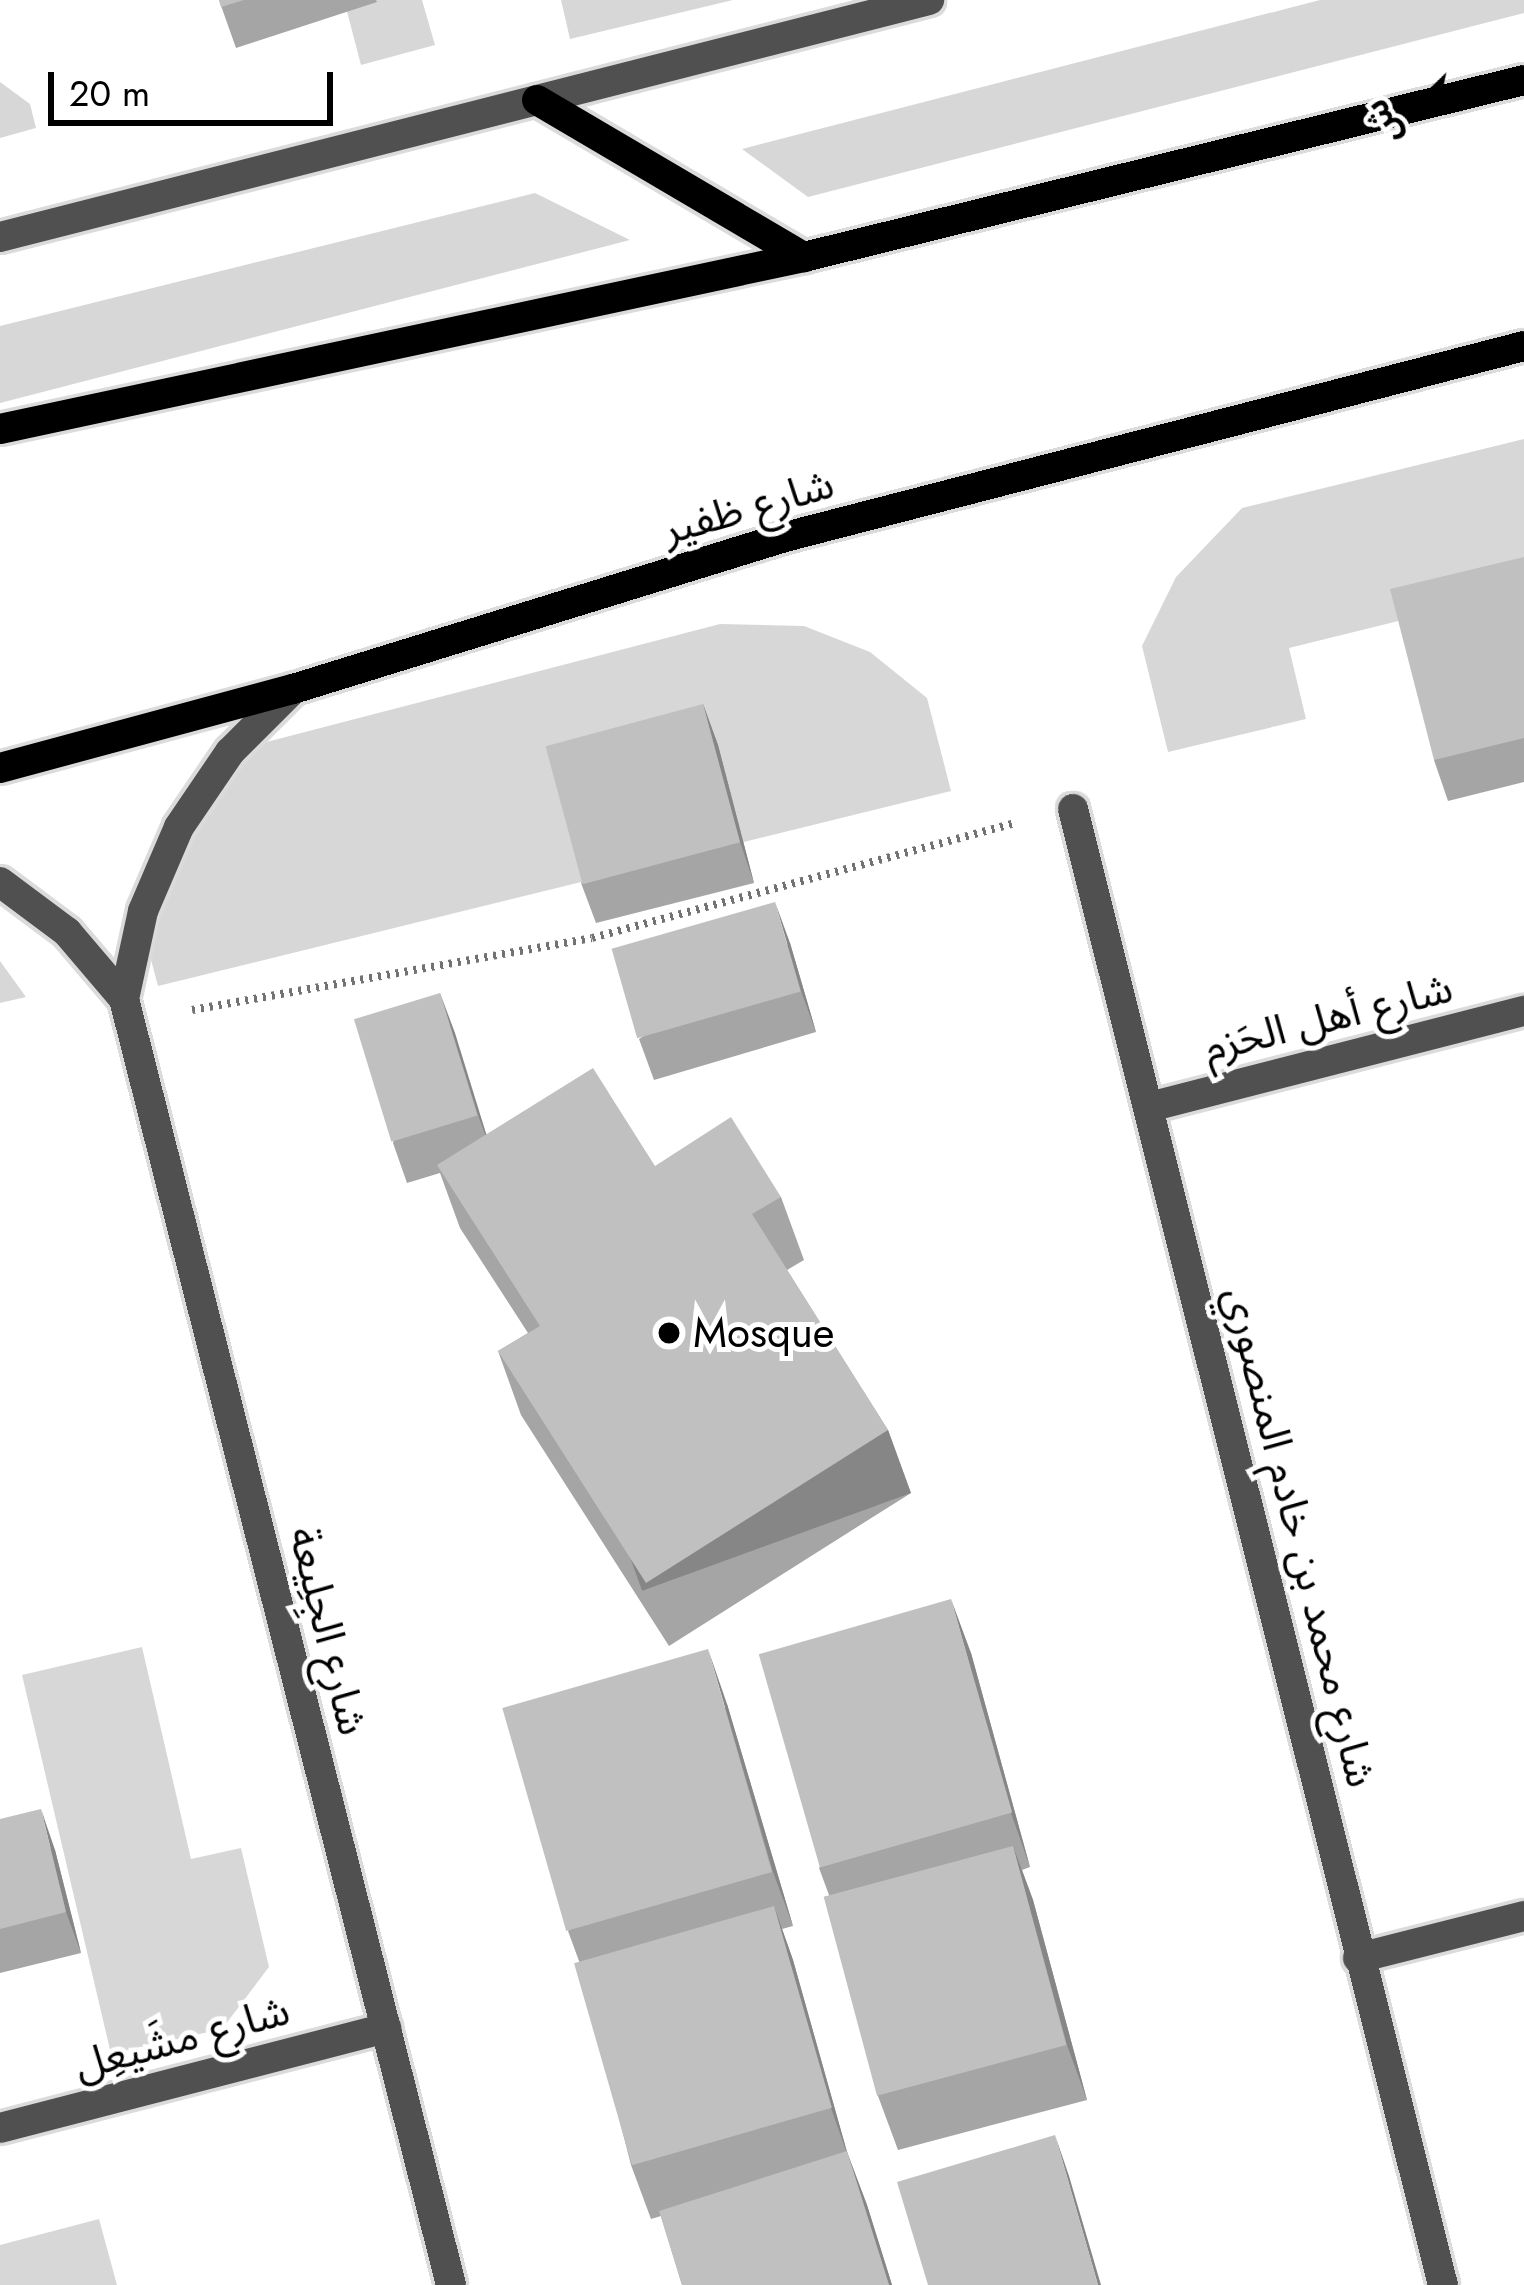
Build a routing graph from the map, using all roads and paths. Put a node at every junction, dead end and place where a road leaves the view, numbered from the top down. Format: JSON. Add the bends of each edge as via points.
{"nodes":[{"id":1,"x":929,"y":0,"type":"edge"},
{"id":2,"x":1524,"y":80,"type":"edge"},
{"id":3,"x":536,"y":100,"type":"junction"},
{"id":4,"x":0,"y":237,"type":"edge"},
{"id":5,"x":804,"y":257,"type":"junction"},
{"id":6,"x":1524,"y":346,"type":"edge"},
{"id":7,"x":0,"y":429,"type":"edge"},
{"id":8,"x":293,"y":689,"type":"junction"},
{"id":9,"x":0,"y":768,"type":"edge"},
{"id":10,"x":1073,"y":808,"type":"joint"},
{"id":11,"x":0,"y":882,"type":"edge"},
{"id":12,"x":127,"y":1009,"type":"junction"},
{"id":13,"x":1524,"y":1011,"type":"edge"},
{"id":14,"x":1153,"y":1106,"type":"junction"},
{"id":15,"x":1524,"y":1916,"type":"edge"},
{"id":16,"x":1358,"y":1958,"type":"junction"},
{"id":17,"x":386,"y":2028,"type":"junction"},
{"id":18,"x":0,"y":2128,"type":"edge"},
{"id":19,"x":451,"y":2285,"type":"edge"},
{"id":20,"x":1443,"y":2285,"type":"edge"}],
"edges":[{"from":1,"to":3,"type":"street"},
{"from":2,"to":5,"type":"main road"},
{"from":3,"to":4,"type":"street"},
{"from":3,"to":5,"type":"main road"},
{"from":5,"to":7,"type":"main road"},
{"from":6,"to":8,"type":"main road","name":"شارع ظفير","via":[[785,537]]},
{"from":8,"to":9,"type":"main road","name":"شارع ظفير"},
{"from":8,"to":12,"type":"street","name":"شارع الجِلِيعة","via":[[230,752],[179,827],[143,911]]},
{"from":10,"to":12,"type":"path","via":[[592,938]]},
{"from":10,"to":14,"type":"street","name":"شارع محمد بن خادم المنصوري"},
{"from":11,"to":12,"type":"street","name":"شارع الجِلِيعة","via":[[67,932]]},
{"from":12,"to":17,"type":"street","name":"شارع الجِلِيعة"},
{"from":13,"to":14,"type":"street","name":"شارع أهل الحَزم"},
{"from":14,"to":16,"type":"street","name":"شارع محمد بن خادم المنصوري"},
{"from":15,"to":16,"type":"street"},
{"from":16,"to":20,"type":"street","name":"شارع محمد بن خادم المنصوري"},
{"from":17,"to":18,"type":"street","name":"شارع مشَيعِل"},
{"from":17,"to":19,"type":"street","name":"شارع الجِلِيعة"}]}
